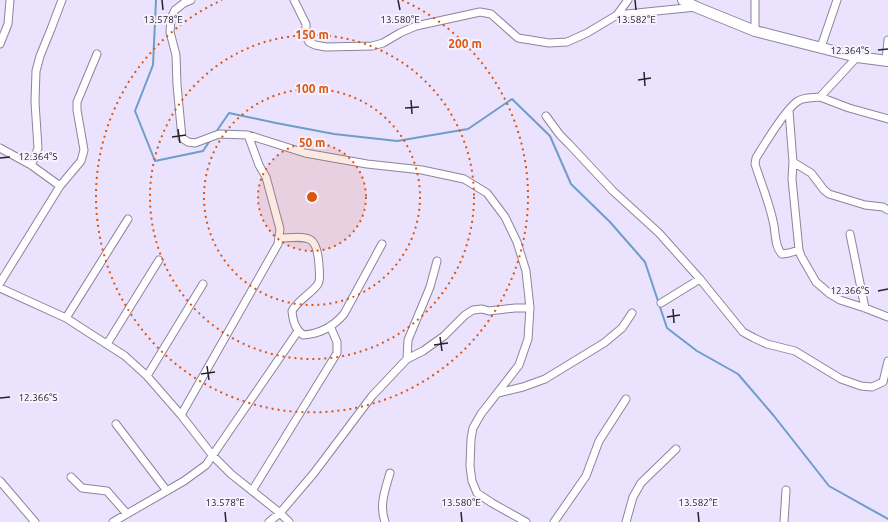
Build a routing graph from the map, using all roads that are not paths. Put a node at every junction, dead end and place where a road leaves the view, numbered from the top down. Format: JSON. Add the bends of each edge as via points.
{"nodes":[{"id":1,"x":10,"y":0,"type":"edge"},
{"id":2,"x":62,"y":0,"type":"edge"},
{"id":3,"x":191,"y":0,"type":"edge"},
{"id":4,"x":294,"y":0,"type":"edge"},
{"id":5,"x":628,"y":0,"type":"edge"},
{"id":6,"x":682,"y":0,"type":"edge"},
{"id":7,"x":755,"y":0,"type":"edge"},
{"id":8,"x":837,"y":0,"type":"edge"},
{"id":9,"x":696,"y":7,"type":"junction"},
{"id":10,"x":617,"y":15,"type":"junction"},
{"id":11,"x":755,"y":31,"type":"junction"},
{"id":12,"x":888,"y":40,"type":"edge"},
{"id":13,"x":0,"y":44,"type":"edge"},
{"id":14,"x":821,"y":47,"type":"junction"},
{"id":15,"x":97,"y":54,"type":"dead end"},
{"id":16,"x":857,"y":56,"type":"junction"},
{"id":17,"x":887,"y":61,"type":"edge"},
{"id":18,"x":820,"y":97,"type":"junction"},
{"id":19,"x":789,"y":111,"type":"junction"},
{"id":20,"x":546,"y":116,"type":"dead end"},
{"id":21,"x":888,"y":119,"type":"edge"},
{"id":22,"x":248,"y":135,"type":"junction"},
{"id":23,"x":0,"y":148,"type":"edge"},
{"id":24,"x":793,"y":162,"type":"junction"},
{"id":25,"x":31,"y":165,"type":"junction"},
{"id":26,"x":60,"y":186,"type":"junction"},
{"id":27,"x":888,"y":210,"type":"edge"},
{"id":28,"x":128,"y":219,"type":"dead end"},
{"id":29,"x":850,"y":234,"type":"dead end"},
{"id":30,"x":280,"y":238,"type":"junction"},
{"id":31,"x":382,"y":244,"type":"dead end"},
{"id":32,"x":798,"y":250,"type":"junction"},
{"id":33,"x":159,"y":260,"type":"dead end"},
{"id":34,"x":437,"y":261,"type":"dead end"},
{"id":35,"x":700,"y":279,"type":"junction"},
{"id":36,"x":0,"y":283,"type":"edge"},
{"id":37,"x":203,"y":284,"type":"dead end"},
{"id":38,"x":0,"y":288,"type":"edge"},
{"id":39,"x":661,"y":303,"type":"dead end"},
{"id":40,"x":530,"y":308,"type":"junction"},
{"id":41,"x":865,"y":308,"type":"junction"},
{"id":42,"x":632,"y":313,"type":"dead end"},
{"id":43,"x":888,"y":317,"type":"edge"},
{"id":44,"x":66,"y":318,"type":"junction"},
{"id":45,"x":330,"y":326,"type":"junction"},
{"id":46,"x":298,"y":331,"type":"junction"},
{"id":47,"x":108,"y":344,"type":"junction"},
{"id":48,"x":407,"y":359,"type":"junction"},
{"id":49,"x":888,"y":361,"type":"edge"},
{"id":50,"x":147,"y":376,"type":"junction"},
{"id":51,"x":886,"y":382,"type":"edge"},
{"id":52,"x":498,"y":393,"type":"junction"},
{"id":53,"x":626,"y":399,"type":"dead end"},
{"id":54,"x":182,"y":415,"type":"junction"},
{"id":55,"x":116,"y":424,"type":"dead end"},
{"id":56,"x":676,"y":449,"type":"dead end"},
{"id":57,"x":213,"y":456,"type":"junction"},
{"id":58,"x":390,"y":473,"type":"dead end"},
{"id":59,"x":71,"y":477,"type":"dead end"},
{"id":60,"x":0,"y":481,"type":"edge"},
{"id":61,"x":252,"y":490,"type":"junction"},
{"id":62,"x":786,"y":490,"type":"dead end"},
{"id":63,"x":167,"y":492,"type":"junction"},
{"id":64,"x":280,"y":513,"type":"junction"},
{"id":65,"x":127,"y":514,"type":"junction"},
{"id":66,"x":518,"y":520,"type":"edge"},
{"id":67,"x":34,"y":522,"type":"edge"},
{"id":68,"x":113,"y":522,"type":"edge"},
{"id":69,"x":269,"y":522,"type":"edge"},
{"id":70,"x":289,"y":522,"type":"edge"},
{"id":71,"x":384,"y":522,"type":"edge"},
{"id":72,"x":526,"y":522,"type":"edge"},
{"id":73,"x":554,"y":522,"type":"edge"},
{"id":74,"x":626,"y":522,"type":"edge"},
{"id":75,"x":784,"y":522,"type":"edge"}],
"edges":[{"from":1,"to":13,"type":"street","via":[[8,24]]},
{"from":2,"to":25,"type":"street","via":[[36,71],[38,148]]},
{"from":3,"to":22,"type":"street","via":[[175,10],[171,18],[170,32],[176,55],[182,138],[195,143],[219,134]]},
{"from":4,"to":10,"type":"street","via":[[306,24],[306,37],[309,42],[326,47],[372,46],[416,26],[480,12],[491,14],[518,38],[548,43],[567,42]]},
{"from":5,"to":10,"type":"street"},
{"from":6,"to":9,"type":"street"},
{"from":7,"to":11,"type":"street"},
{"from":8,"to":14,"type":"street"},
{"from":9,"to":10,"type":"street"},
{"from":9,"to":11,"type":"street"},
{"from":11,"to":14,"type":"street"},
{"from":12,"to":17,"type":"street"},
{"from":14,"to":16,"type":"street"},
{"from":15,"to":26,"type":"street","via":[[77,102],[84,156]]},
{"from":16,"to":17,"type":"street"},
{"from":16,"to":18,"type":"street"},
{"from":18,"to":19,"type":"street","via":[[798,101]]},
{"from":18,"to":21,"type":"street"},
{"from":19,"to":24,"type":"street"},
{"from":19,"to":32,"type":"street","via":[[756,158],[755,164],[774,222],[779,251],[782,254],[789,254]]},
{"from":20,"to":35,"type":"street","via":[[560,136],[613,191],[659,233]]},
{"from":22,"to":30,"type":"street","via":[[266,177]]},
{"from":22,"to":40,"type":"street","via":[[306,153],[367,164],[422,170],[464,179],[487,193],[505,217],[517,242],[526,271]]},
{"from":23,"to":25,"type":"street"},
{"from":24,"to":27,"type":"street","via":[[815,176],[829,194]]},
{"from":24,"to":32,"type":"street"},
{"from":25,"to":26,"type":"street"},
{"from":26,"to":36,"type":"street"},
{"from":28,"to":44,"type":"street"},
{"from":29,"to":41,"type":"street"},
{"from":30,"to":46,"type":"street","via":[[309,239],[316,244],[318,252],[318,284],[295,305],[292,311]]},
{"from":30,"to":54,"type":"street"},
{"from":31,"to":45,"type":"street","via":[[344,314]]},
{"from":32,"to":41,"type":"street","via":[[823,290],[840,300]]},
{"from":33,"to":47,"type":"street"},
{"from":34,"to":48,"type":"street","via":[[430,287],[408,340]]},
{"from":35,"to":39,"type":"street"},
{"from":35,"to":51,"type":"street","via":[[743,332],[766,344],[794,351],[841,378],[861,386],[872,387]]},
{"from":37,"to":50,"type":"street"},
{"from":38,"to":44,"type":"street"},
{"from":40,"to":48,"type":"street","via":[[473,310],[444,336]]},
{"from":40,"to":52,"type":"street","via":[[528,339],[519,366]]},
{"from":41,"to":43,"type":"street"},
{"from":42,"to":52,"type":"street","via":[[622,328],[604,343],[545,379]]},
{"from":44,"to":47,"type":"street"},
{"from":45,"to":46,"type":"street","via":[[311,334],[303,335]]},
{"from":45,"to":61,"type":"street","via":[[337,342],[337,353]]},
{"from":46,"to":57,"type":"street"},
{"from":47,"to":50,"type":"street"},
{"from":48,"to":64,"type":"street","via":[[372,396],[314,473]]},
{"from":49,"to":51,"type":"street"},
{"from":50,"to":54,"type":"street"},
{"from":52,"to":66,"type":"street","via":[[473,428],[470,466],[472,481],[477,493]]},
{"from":53,"to":73,"type":"street","via":[[600,441],[586,476]]},
{"from":54,"to":57,"type":"street"},
{"from":55,"to":63,"type":"street"},
{"from":56,"to":74,"type":"street","via":[[641,483],[632,497]]},
{"from":57,"to":61,"type":"street"},
{"from":57,"to":63,"type":"street","via":[[206,465]]},
{"from":58,"to":71,"type":"street","via":[[383,499]]},
{"from":59,"to":65,"type":"street","via":[[82,488],[106,491]]},
{"from":60,"to":67,"type":"street"},
{"from":61,"to":64,"type":"street"},
{"from":62,"to":75,"type":"street"},
{"from":63,"to":65,"type":"street"},
{"from":64,"to":69,"type":"street"},
{"from":64,"to":70,"type":"street"},
{"from":65,"to":68,"type":"street"},
{"from":66,"to":72,"type":"street"}]}
